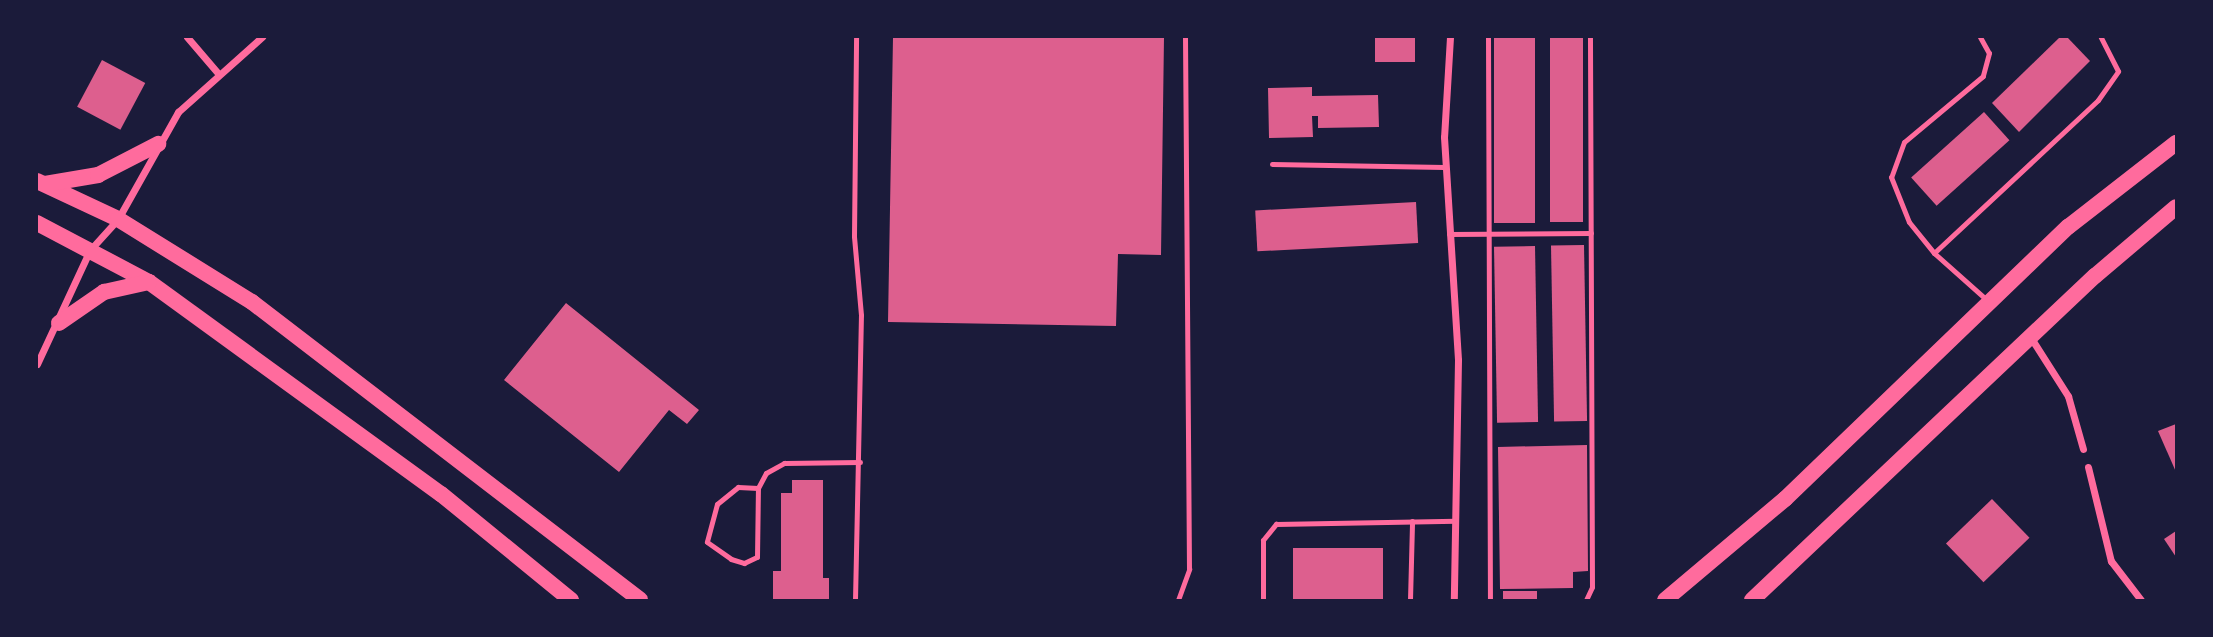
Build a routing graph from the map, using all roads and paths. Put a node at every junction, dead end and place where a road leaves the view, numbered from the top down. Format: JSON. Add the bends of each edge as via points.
{"nodes":[{"id":1,"x":187,"y":37,"type":"edge"},
{"id":2,"x":262,"y":37,"type":"edge"},
{"id":3,"x":856,"y":37,"type":"edge"},
{"id":4,"x":1185,"y":37,"type":"edge"},
{"id":5,"x":1450,"y":37,"type":"edge"},
{"id":6,"x":1488,"y":37,"type":"edge"},
{"id":7,"x":1590,"y":37,"type":"edge"},
{"id":8,"x":1980,"y":37,"type":"edge"},
{"id":9,"x":2101,"y":37,"type":"edge"},
{"id":10,"x":217,"y":72,"type":"junction"},
{"id":11,"x":2176,"y":143,"type":"edge"},
{"id":12,"x":158,"y":144,"type":"junction"},
{"id":13,"x":1272,"y":164,"type":"dead end"},
{"id":14,"x":1444,"y":167,"type":"junction"},
{"id":15,"x":41,"y":183,"type":"edge"},
{"id":16,"x":2176,"y":207,"type":"edge"},
{"id":17,"x":118,"y":219,"type":"junction"},
{"id":18,"x":37,"y":223,"type":"edge"},
{"id":19,"x":1591,"y":233,"type":"junction"},
{"id":20,"x":1449,"y":234,"type":"junction"},
{"id":21,"x":1489,"y":234,"type":"junction"},
{"id":22,"x":90,"y":250,"type":"junction"},
{"id":23,"x":1934,"y":253,"type":"junction"},
{"id":24,"x":149,"y":282,"type":"junction"},
{"id":25,"x":1989,"y":302,"type":"junction"},
{"id":26,"x":59,"y":323,"type":"junction"},
{"id":27,"x":2030,"y":338,"type":"junction"},
{"id":28,"x":37,"y":364,"type":"edge"},
{"id":29,"x":2083,"y":449,"type":"dead end"},
{"id":30,"x":860,"y":462,"type":"junction"},
{"id":31,"x":2088,"y":467,"type":"dead end"},
{"id":32,"x":758,"y":488,"type":"junction"},
{"id":33,"x":1412,"y":521,"type":"junction"},
{"id":34,"x":1456,"y":521,"type":"junction"},
{"id":35,"x":571,"y":600,"type":"edge"},
{"id":36,"x":640,"y":600,"type":"edge"},
{"id":37,"x":855,"y":600,"type":"edge"},
{"id":38,"x":1178,"y":600,"type":"edge"},
{"id":39,"x":1263,"y":600,"type":"edge"},
{"id":40,"x":1410,"y":600,"type":"edge"},
{"id":41,"x":1454,"y":600,"type":"edge"},
{"id":42,"x":1490,"y":600,"type":"edge"},
{"id":43,"x":1586,"y":600,"type":"edge"},
{"id":44,"x":1665,"y":600,"type":"edge"},
{"id":45,"x":1752,"y":600,"type":"edge"},
{"id":46,"x":2141,"y":600,"type":"edge"}],
"edges":[{"from":1,"to":10,"type":"street"},
{"from":2,"to":10,"type":"street"},
{"from":3,"to":30,"type":"lane","via":[[854,236],[861,315]]},
{"from":4,"to":38,"type":"lane","via":[[1189,569]]},
{"from":5,"to":14,"type":"street"},
{"from":6,"to":21,"type":"lane"},
{"from":7,"to":19,"type":"lane"},
{"from":8,"to":23,"type":"lane","via":[[1989,53],[1983,76],[1904,142],[1891,177],[1909,222]]},
{"from":9,"to":23,"type":"lane","via":[[2118,71],[2098,100]]},
{"from":10,"to":12,"type":"street","via":[[178,112]]},
{"from":11,"to":25,"type":"main road","via":[[2068,227]]},
{"from":12,"to":15,"type":"main road","via":[[99,175]]},
{"from":12,"to":17,"type":"street"},
{"from":13,"to":14,"type":"lane"},
{"from":14,"to":20,"type":"street"},
{"from":15,"to":17,"type":"main road"},
{"from":16,"to":27,"type":"main road"},
{"from":17,"to":22,"type":"street"},
{"from":17,"to":36,"type":"main road","via":[[285,326]]},
{"from":18,"to":22,"type":"main road"},
{"from":19,"to":21,"type":"lane"},
{"from":19,"to":43,"type":"lane","via":[[1592,587]]},
{"from":20,"to":21,"type":"lane"},
{"from":20,"to":34,"type":"street","via":[[1458,360]]},
{"from":21,"to":42,"type":"lane"},
{"from":22,"to":24,"type":"main road"},
{"from":22,"to":26,"type":"street"},
{"from":23,"to":25,"type":"lane"},
{"from":24,"to":26,"type":"main road","via":[[104,292]]},
{"from":24,"to":35,"type":"main road","via":[[441,494]]},
{"from":25,"to":44,"type":"main road","via":[[1784,499]]},
{"from":26,"to":28,"type":"street"},
{"from":27,"to":29,"type":"street","via":[[2068,396]]},
{"from":27,"to":45,"type":"main road"},
{"from":30,"to":32,"type":"lane","via":[[784,463],[766,473]]},
{"from":30,"to":37,"type":"lane"},
{"from":31,"to":46,"type":"street","via":[[2111,561]]},
{"from":32,"to":32,"type":"lane","via":[[757,557],[744,563],[707,542],[717,504],[738,486]]},
{"from":33,"to":34,"type":"lane"},
{"from":33,"to":39,"type":"lane","via":[[1276,524],[1263,540]]},
{"from":33,"to":40,"type":"lane"},
{"from":34,"to":41,"type":"street"}]}
